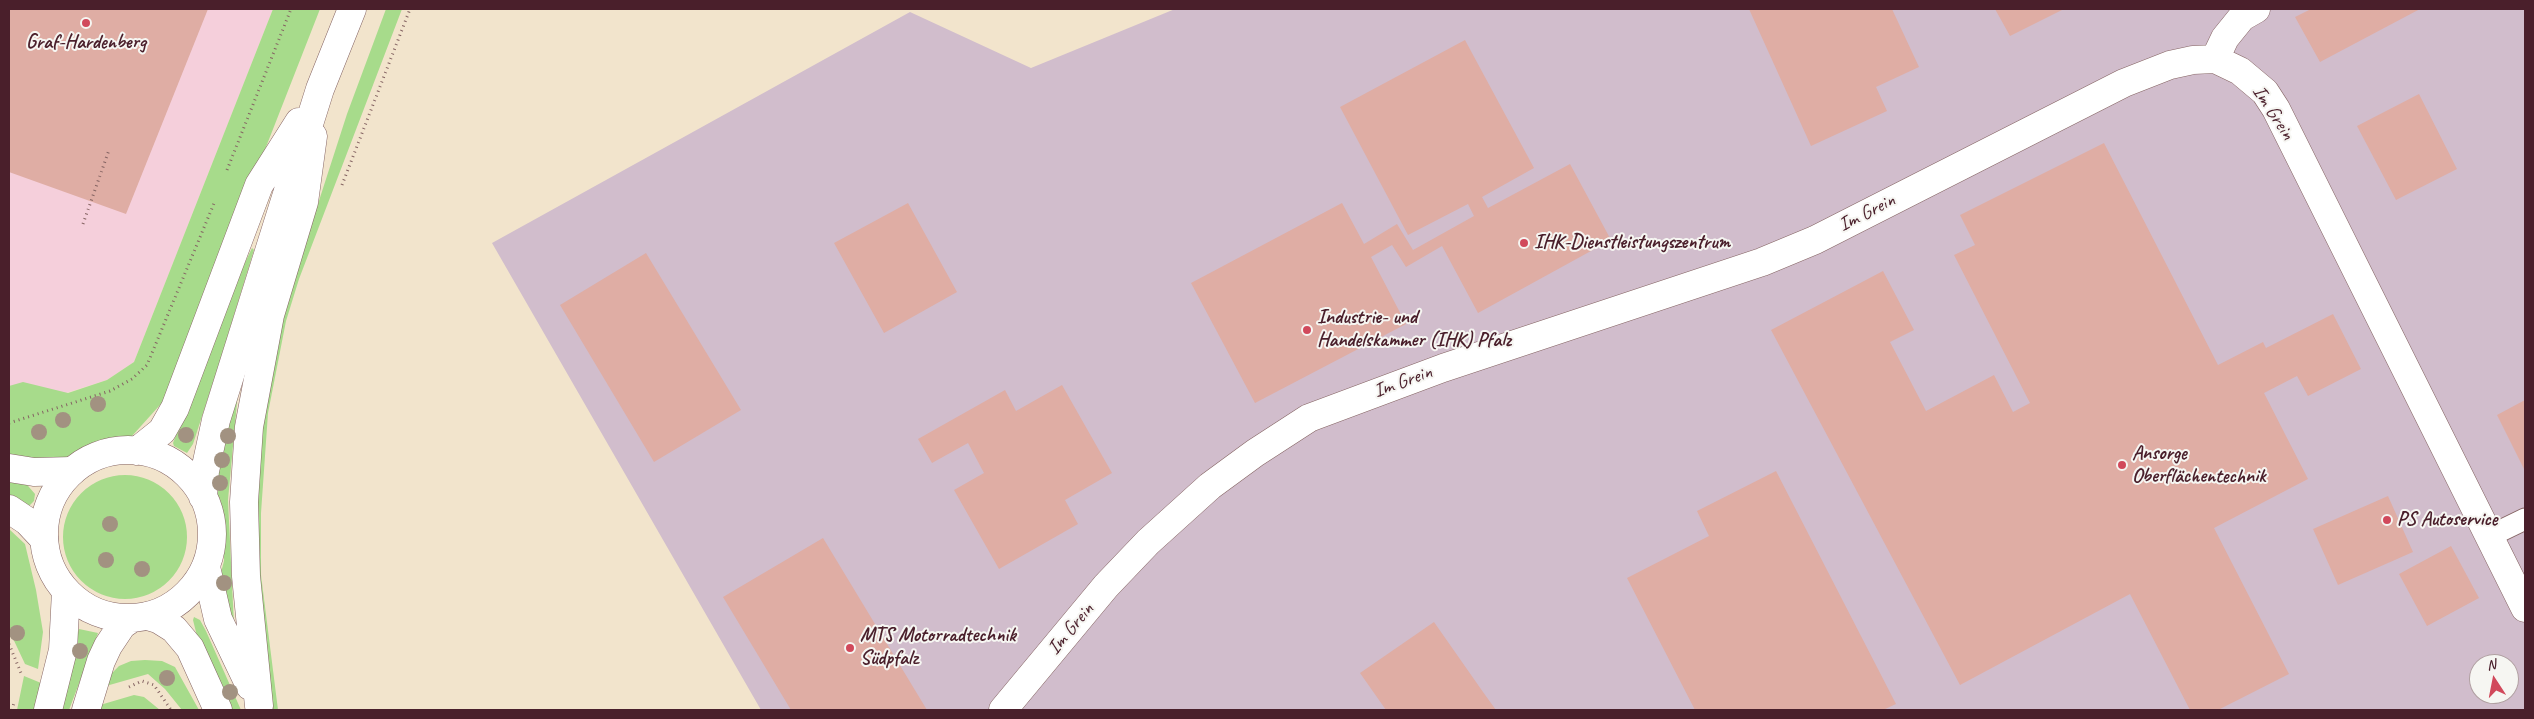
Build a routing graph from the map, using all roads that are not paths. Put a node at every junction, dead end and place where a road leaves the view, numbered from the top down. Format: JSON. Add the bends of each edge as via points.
{"nodes":[{"id":1,"x":352,"y":9,"type":"edge"},
{"id":2,"x":2256,"y":9,"type":"edge"},
{"id":3,"x":2215,"y":59,"type":"junction"},
{"id":4,"x":320,"y":89,"type":"junction"},
{"id":5,"x":136,"y":450,"type":"junction"},
{"id":6,"x":9,"y":468,"type":"edge"},
{"id":7,"x":72,"y":471,"type":"junction"},
{"id":8,"x":204,"y":497,"type":"junction"},
{"id":9,"x":9,"y":509,"type":"edge"},
{"id":10,"x":2525,"y":519,"type":"edge"},
{"id":11,"x":2490,"y":536,"type":"junction"},
{"id":12,"x":44,"y":539,"type":"junction"},
{"id":13,"x":206,"y":567,"type":"junction"},
{"id":14,"x":66,"y":591,"type":"junction"},
{"id":15,"x":2525,"y":608,"type":"edge"},
{"id":16,"x":140,"y":617,"type":"junction"},
{"id":17,"x":260,"y":708,"type":"edge"},
{"id":18,"x":48,"y":710,"type":"edge"},
{"id":19,"x":86,"y":710,"type":"edge"},
{"id":20,"x":218,"y":710,"type":"edge"},
{"id":21,"x":1003,"y":710,"type":"edge"}],
"edges":[{"from":1,"to":4,"type":"street"},
{"from":2,"to":3,"type":"street","via":[[2242,17]]},
{"from":3,"to":11,"type":"street","name":"Im Grein","via":[[2254,81],[2276,109]]},
{"from":3,"to":21,"type":"street","name":"Im Grein","via":[[2170,64],[2124,83],[1815,240],[1762,262],[1443,368],[1310,418],[1210,486],[1148,542],[1106,586]]},
{"from":4,"to":5,"type":"street","via":[[259,185],[175,408],[162,431]]},
{"from":4,"to":8,"type":"street","via":[[216,420],[205,471]]},
{"from":4,"to":17,"type":"street","via":[[304,202],[270,315],[249,427],[244,502],[246,576]]},
{"from":5,"to":7,"type":"street","via":[[113,451]]},
{"from":5,"to":8,"type":"street","via":[[169,461],[183,470]]},
{"from":6,"to":7,"type":"street","via":[[34,472]]},
{"from":7,"to":12,"type":"street","via":[[56,490],[46,514]]},
{"from":8,"to":13,"type":"street","via":[[212,537]]},
{"from":9,"to":12,"type":"street"},
{"from":10,"to":11,"type":"lane"},
{"from":11,"to":15,"type":"street","name":"Im Grein"},
{"from":12,"to":14,"type":"street","via":[[50,567]]},
{"from":13,"to":16,"type":"street","via":[[183,598],[167,609]]},
{"from":13,"to":17,"type":"street","via":[[218,619]]},
{"from":14,"to":16,"type":"street","via":[[84,606],[107,616]]},
{"from":14,"to":18,"type":"street","via":[[62,650]]},
{"from":16,"to":19,"type":"street","via":[[122,626],[108,646],[100,661]]},
{"from":16,"to":20,"type":"street","via":[[174,629],[190,648]]}]}
